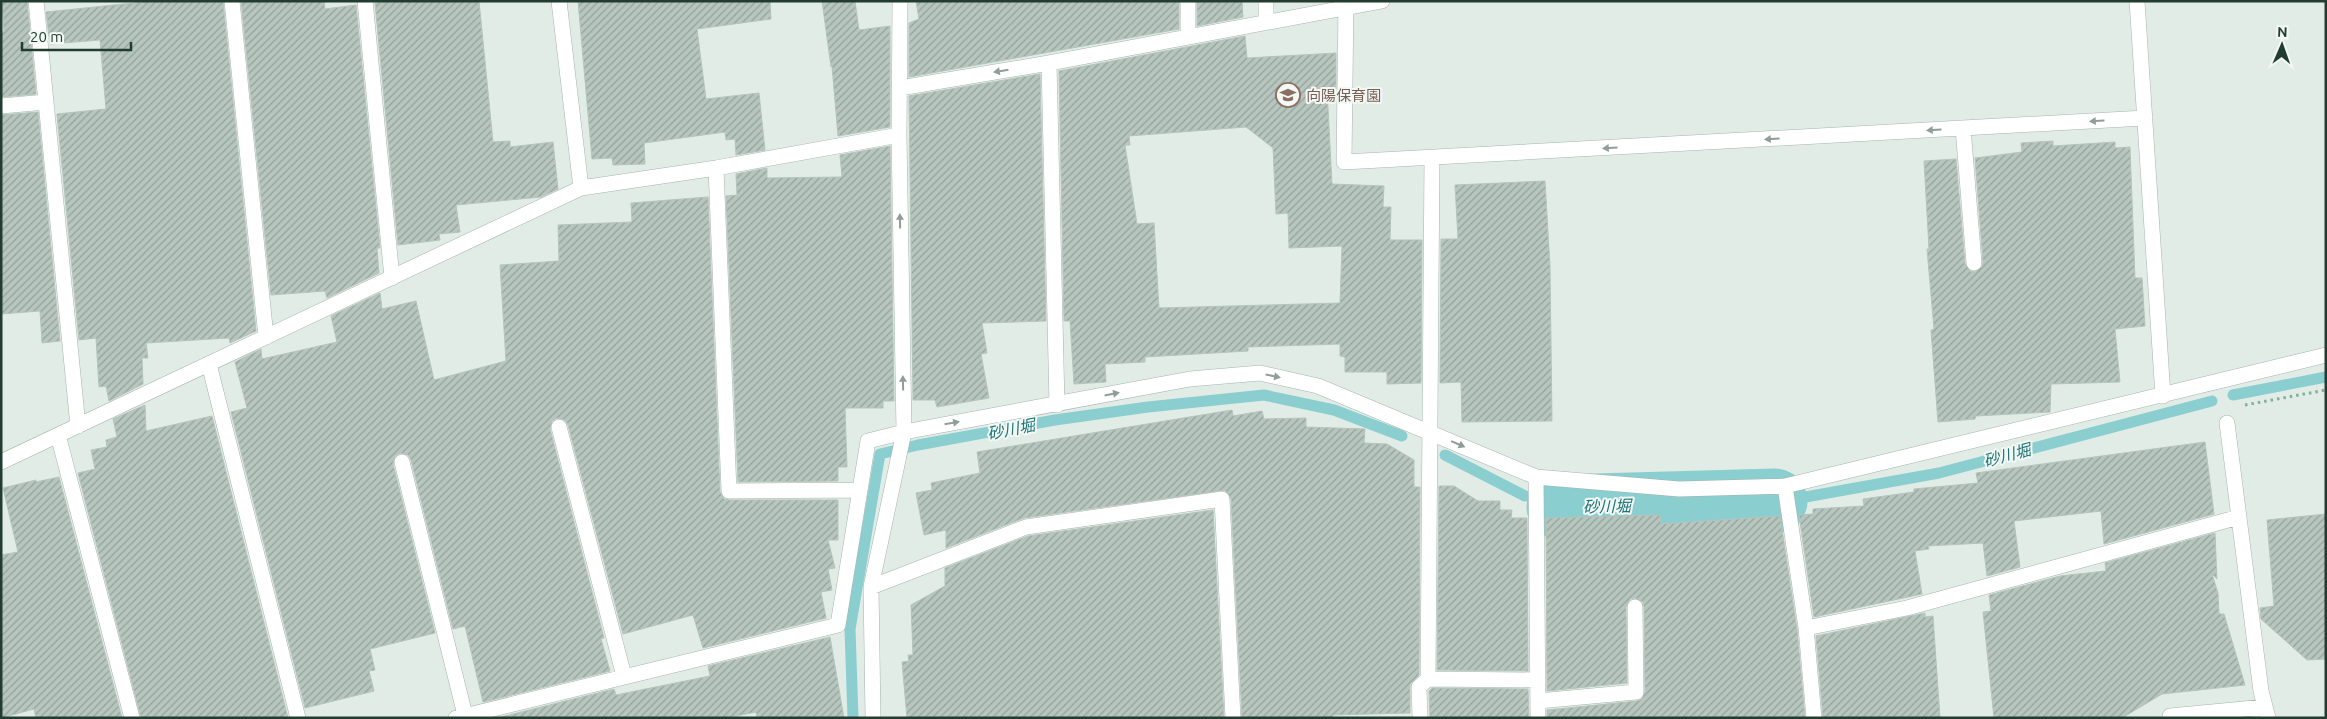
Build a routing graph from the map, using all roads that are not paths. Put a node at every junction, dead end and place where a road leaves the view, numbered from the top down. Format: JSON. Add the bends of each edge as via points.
{"nodes":[{"id":1,"x":36,"y":1,"type":"edge"},
{"id":2,"x":232,"y":1,"type":"edge"},
{"id":3,"x":365,"y":1,"type":"edge"},
{"id":4,"x":559,"y":1,"type":"edge"},
{"id":5,"x":900,"y":1,"type":"edge"},
{"id":6,"x":1188,"y":1,"type":"edge"},
{"id":7,"x":1266,"y":1,"type":"edge"},
{"id":8,"x":1382,"y":1,"type":"edge"},
{"id":9,"x":2137,"y":1,"type":"edge"},
{"id":10,"x":1346,"y":4,"type":"edge"},
{"id":11,"x":1266,"y":22,"type":"junction"},
{"id":12,"x":1188,"y":36,"type":"junction"},
{"id":13,"x":1049,"y":64,"type":"junction"},
{"id":14,"x":900,"y":88,"type":"junction"},
{"id":15,"x":46,"y":102,"type":"junction"},
{"id":16,"x":1,"y":106,"type":"edge"},
{"id":17,"x":2145,"y":118,"type":"junction"},
{"id":18,"x":1963,"y":128,"type":"junction"},
{"id":19,"x":899,"y":135,"type":"junction"},
{"id":20,"x":1432,"y":158,"type":"junction"},
{"id":21,"x":716,"y":168,"type":"junction"},
{"id":22,"x":581,"y":188,"type":"junction"},
{"id":23,"x":1974,"y":263,"type":"dead end"},
{"id":24,"x":392,"y":278,"type":"junction"},
{"id":25,"x":266,"y":337,"type":"junction"},
{"id":26,"x":2326,"y":355,"type":"edge"},
{"id":27,"x":209,"y":364,"type":"junction"},
{"id":28,"x":2163,"y":396,"type":"junction"},
{"id":29,"x":1056,"y":405,"type":"junction"},
{"id":30,"x":2227,"y":423,"type":"road end"},
{"id":31,"x":78,"y":426,"type":"junction"},
{"id":32,"x":559,"y":427,"type":"dead end"},
{"id":33,"x":904,"y":432,"type":"junction"},
{"id":34,"x":1429,"y":432,"type":"junction"},
{"id":35,"x":58,"y":435,"type":"junction"},
{"id":36,"x":1,"y":462,"type":"edge"},
{"id":37,"x":402,"y":462,"type":"dead end"},
{"id":38,"x":1536,"y":477,"type":"junction"},
{"id":39,"x":1785,"y":486,"type":"junction"},
{"id":40,"x":859,"y":490,"type":"junction"},
{"id":41,"x":2239,"y":517,"type":"junction"},
{"id":42,"x":871,"y":587,"type":"junction"},
{"id":43,"x":1635,"y":608,"type":"dead end"},
{"id":44,"x":1806,"y":628,"type":"junction"},
{"id":45,"x":624,"y":676,"type":"junction"},
{"id":46,"x":1428,"y":679,"type":"junction"},
{"id":47,"x":1538,"y":680,"type":"junction"},
{"id":48,"x":1538,"y":701,"type":"junction"},
{"id":49,"x":2267,"y":712,"type":"edge"},
{"id":50,"x":461,"y":717,"type":"edge"},
{"id":51,"x":132,"y":718,"type":"edge"},
{"id":52,"x":298,"y":718,"type":"edge"},
{"id":53,"x":873,"y":718,"type":"edge"},
{"id":54,"x":1233,"y":718,"type":"edge"},
{"id":55,"x":1420,"y":718,"type":"edge"},
{"id":56,"x":1538,"y":718,"type":"edge"},
{"id":57,"x":1814,"y":718,"type":"edge"},
{"id":58,"x":2170,"y":718,"type":"edge"}],
"edges":[{"from":1,"to":15,"type":"street"},
{"from":2,"to":25,"type":"street"},
{"from":3,"to":24,"type":"street"},
{"from":4,"to":22,"type":"street"},
{"from":5,"to":14,"type":"street"},
{"from":6,"to":12,"type":"street"},
{"from":7,"to":11,"type":"street"},
{"from":8,"to":10,"type":"street"},
{"from":9,"to":17,"type":"street"},
{"from":10,"to":11,"type":"street"},
{"from":10,"to":20,"type":"street","via":[[1344,162]]},
{"from":11,"to":12,"type":"street"},
{"from":12,"to":13,"type":"street"},
{"from":13,"to":14,"type":"street","one_way":true},
{"from":13,"to":29,"type":"street"},
{"from":14,"to":19,"type":"street"},
{"from":15,"to":16,"type":"street"},
{"from":15,"to":31,"type":"street"},
{"from":17,"to":18,"type":"street","one_way":true},
{"from":17,"to":28,"type":"street"},
{"from":18,"to":20,"type":"street","one_way":true},
{"from":18,"to":23,"type":"street"},
{"from":19,"to":21,"type":"street"},
{"from":33,"to":19,"type":"street","one_way":true},
{"from":20,"to":34,"type":"street"},
{"from":21,"to":22,"type":"street"},
{"from":21,"to":40,"type":"street","via":[[729,491]]},
{"from":22,"to":24,"type":"street"},
{"from":24,"to":25,"type":"street"},
{"from":25,"to":27,"type":"street"},
{"from":26,"to":28,"type":"street"},
{"from":27,"to":31,"type":"street"},
{"from":27,"to":52,"type":"street"},
{"from":28,"to":39,"type":"street"},
{"from":33,"to":29,"type":"street","one_way":true},
{"from":29,"to":34,"type":"street","one_way":true,"via":[[1190,379],[1260,373],[1318,386]]},
{"from":30,"to":41,"type":"street"},
{"from":31,"to":35,"type":"street"},
{"from":32,"to":45,"type":"street"},
{"from":33,"to":40,"type":"street","via":[[868,441]]},
{"from":33,"to":42,"type":"street"},
{"from":34,"to":38,"type":"street","one_way":true},
{"from":34,"to":46,"type":"street"},
{"from":35,"to":36,"type":"street"},
{"from":35,"to":51,"type":"street"},
{"from":37,"to":50,"type":"street"},
{"from":38,"to":39,"type":"street","via":[[1678,490]]},
{"from":38,"to":47,"type":"street"},
{"from":39,"to":44,"type":"street"},
{"from":40,"to":45,"type":"street","via":[[838,625]]},
{"from":41,"to":44,"type":"street","via":[[1907,608]]},
{"from":41,"to":49,"type":"street","via":[[2261,691]]},
{"from":42,"to":53,"type":"street"},
{"from":42,"to":54,"type":"street","via":[[1026,527],[1222,499]]},
{"from":43,"to":48,"type":"street","via":[[1636,692]]},
{"from":44,"to":57,"type":"street"},
{"from":45,"to":50,"type":"street"},
{"from":46,"to":47,"type":"street"},
{"from":46,"to":55,"type":"street","via":[[1419,687]]},
{"from":47,"to":48,"type":"street"},
{"from":48,"to":56,"type":"street"},
{"from":49,"to":58,"type":"street"}]}
